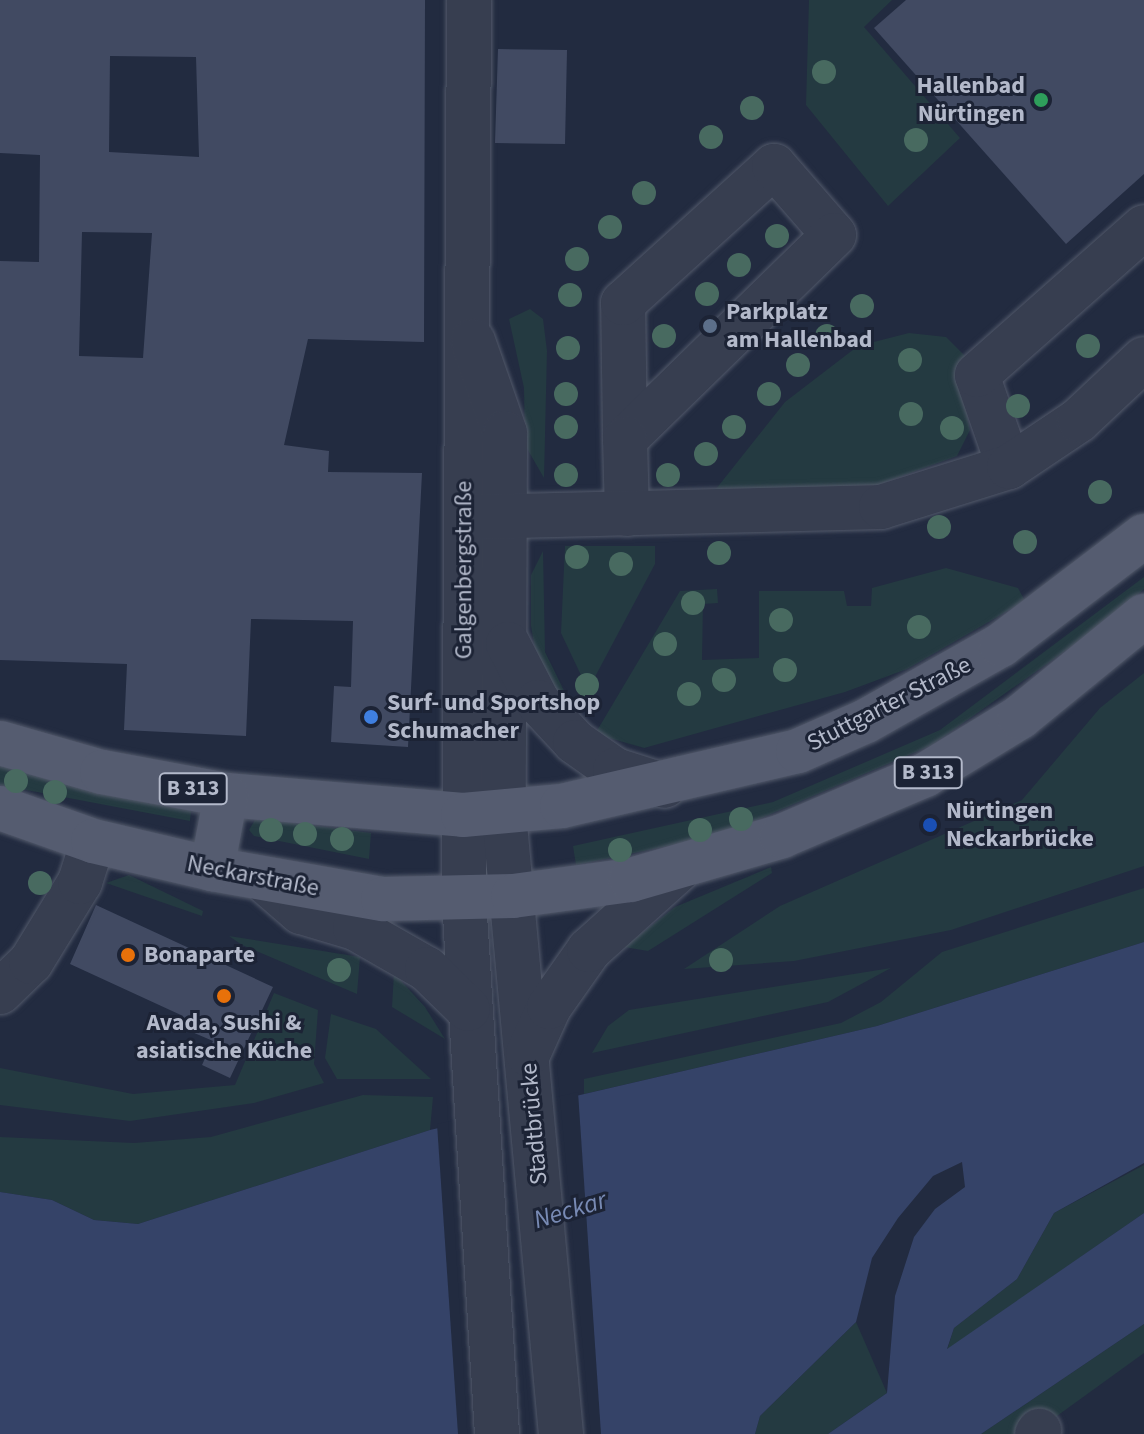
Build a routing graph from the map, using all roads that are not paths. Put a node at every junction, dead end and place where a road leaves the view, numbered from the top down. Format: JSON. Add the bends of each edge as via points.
{"nodes":[{"id":1,"x":469,"y":0,"type":"edge"},
{"id":2,"x":1144,"y":227,"type":"edge"},
{"id":3,"x":1144,"y":359,"type":"edge"},
{"id":4,"x":625,"y":439,"type":"junction"},
{"id":5,"x":1009,"y":467,"type":"junction"},
{"id":6,"x":627,"y":514,"type":"junction"},
{"id":7,"x":484,"y":516,"type":"junction"},
{"id":8,"x":1144,"y":536,"type":"edge"},
{"id":9,"x":1144,"y":616,"type":"edge"},
{"id":10,"x":504,"y":637,"type":"junction"},
{"id":11,"x":0,"y":743,"type":"edge"},
{"id":12,"x":665,"y":786,"type":"junction"},
{"id":13,"x":226,"y":795,"type":"junction"},
{"id":14,"x":0,"y":808,"type":"edge"},
{"id":15,"x":483,"y":814,"type":"junction"},
{"id":16,"x":93,"y":841,"type":"junction"},
{"id":17,"x":212,"y":869,"type":"junction"},
{"id":18,"x":679,"y":869,"type":"junction"},
{"id":19,"x":264,"y":880,"type":"junction"},
{"id":20,"x":513,"y":896,"type":"junction"},
{"id":21,"x":464,"y":899,"type":"junction"},
{"id":22,"x":0,"y":992,"type":"edge"},
{"id":23,"x":468,"y":1009,"type":"junction"},
{"id":24,"x":528,"y":1054,"type":"junction"},
{"id":25,"x":497,"y":1434,"type":"edge"},
{"id":26,"x":561,"y":1434,"type":"edge"}],
"edges":[{"from":1,"to":7,"type":"street","name":"Galgenbergstraße","via":[[466,324],[505,433]]},
{"from":2,"to":5,"type":"street","via":[[977,375]]},
{"from":3,"to":5,"type":"street","via":[[1079,420]]},
{"from":4,"to":4,"type":"street","via":[[623,303],[774,166],[834,235]]},
{"from":4,"to":6,"type":"street"},
{"from":5,"to":6,"type":"street","via":[[920,497],[832,514]]},
{"from":6,"to":7,"type":"street"},
{"from":7,"to":10,"type":"street","name":"Galgenbergstraße"},
{"from":7,"to":15,"type":"street","name":"Galgenbergstraße"},
{"from":8,"to":12,"type":"main road","name":"Stuttgarter Straße","number":"B 313","via":[[1001,645],[866,721],[798,751]]},
{"from":9,"to":18,"type":"main road","number":"B 313","via":[[1020,717],[925,775],[838,816]]},
{"from":10,"to":12,"type":"street","name":"Galgenbergstraße","via":[[538,702],[575,742],[615,770]]},
{"from":10,"to":15,"type":"street","name":"Galgenbergstraße"},
{"from":11,"to":13,"type":"main road","number":"B 313","via":[[102,772]]},
{"from":12,"to":15,"type":"main road","name":"Stuttgarter Straße","number":"B 313"},
{"from":13,"to":15,"type":"main road","number":"B 313"},
{"from":13,"to":17,"type":"main road"},
{"from":14,"to":16,"type":"main road","name":"Neckarstraße","number":"B 313"},
{"from":15,"to":20,"type":"street","name":"Stadtbrücke"},
{"from":15,"to":21,"type":"street"},
{"from":16,"to":17,"type":"main road","name":"Neckarstraße","number":"B 313"},
{"from":16,"to":22,"type":"street","via":[[80,882],[40,949]]},
{"from":17,"to":19,"type":"main road","name":"Neckarstraße","number":"B 313"},
{"from":18,"to":20,"type":"main road","number":"B 313"},
{"from":18,"to":24,"type":"street","via":[[589,950],[549,1007]]},
{"from":19,"to":21,"type":"main road","name":"Neckarstraße","number":"B 313","via":[[383,899]]},
{"from":19,"to":23,"type":"street","via":[[301,912],[355,928],[427,969]]},
{"from":20,"to":21,"type":"main road","name":"Neckarstraße","number":"B 313"},
{"from":20,"to":24,"type":"street","name":"Stadtbrücke"},
{"from":21,"to":23,"type":"street"},
{"from":23,"to":25,"type":"street"},
{"from":24,"to":26,"type":"street","name":"Stadtbrücke"}]}
